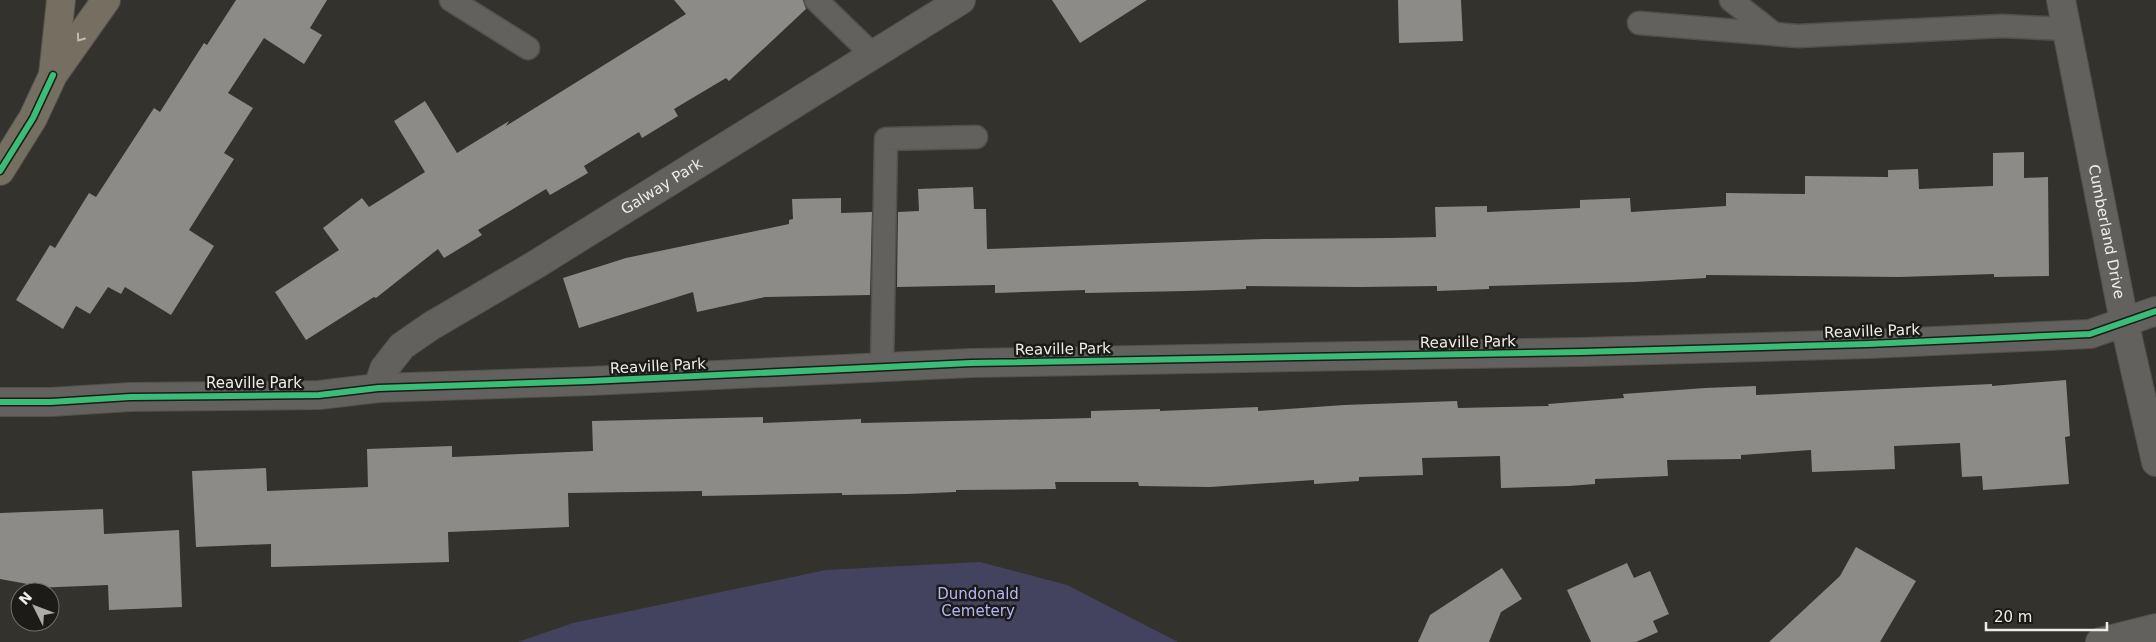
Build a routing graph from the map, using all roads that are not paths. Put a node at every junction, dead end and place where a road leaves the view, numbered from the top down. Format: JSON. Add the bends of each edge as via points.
{"nodes":[{"id":1,"x":61,"y":0,"type":"edge"},
{"id":2,"x":106,"y":0,"type":"edge"},
{"id":3,"x":451,"y":0,"type":"edge"},
{"id":4,"x":816,"y":0,"type":"edge"},
{"id":5,"x":960,"y":0,"type":"edge"},
{"id":6,"x":1731,"y":0,"type":"edge"},
{"id":7,"x":2061,"y":0,"type":"edge"},
{"id":8,"x":1639,"y":23,"type":"dead end"},
{"id":9,"x":2066,"y":30,"type":"junction"},
{"id":10,"x":1774,"y":34,"type":"junction"},
{"id":11,"x":528,"y":48,"type":"dead end"},
{"id":12,"x":873,"y":55,"type":"junction"},
{"id":13,"x":53,"y":76,"type":"junction"},
{"id":14,"x":976,"y":137,"type":"dead end"},
{"id":15,"x":0,"y":171,"type":"edge"},
{"id":16,"x":2156,"y":311,"type":"edge"},
{"id":17,"x":2124,"y":321,"type":"junction"},
{"id":18,"x":882,"y":368,"type":"junction"},
{"id":19,"x":378,"y":388,"type":"junction"},
{"id":20,"x":0,"y":402,"type":"edge"},
{"id":21,"x":2156,"y":462,"type":"edge"},
{"id":22,"x":2156,"y":628,"type":"edge"},
{"id":23,"x":2100,"y":642,"type":"edge"}],
"edges":[{"from":1,"to":13,"type":"highway"},
{"from":2,"to":13,"type":"highway","one_way":true},
{"from":3,"to":11,"type":"lane"},
{"from":4,"to":12,"type":"lane"},
{"from":5,"to":12,"type":"street","name":"Galway Park"},
{"from":6,"to":10,"type":"lane"},
{"from":7,"to":9,"type":"street","name":"Cumberland Drive"},
{"from":8,"to":10,"type":"lane"},
{"from":9,"to":10,"type":"lane","via":[[2002,26],[1798,36]]},
{"from":9,"to":17,"type":"street","name":"Cumberland Drive"},
{"from":12,"to":19,"type":"street","name":"Galway Park","via":[[431,326],[402,346],[384,368]]},
{"from":13,"to":15,"type":"highway","via":[[34,118]]},
{"from":14,"to":18,"type":"lane","via":[[886,139]]},
{"from":16,"to":17,"type":"street","name":"Reaville Park"},
{"from":17,"to":18,"type":"street","name":"Reaville Park","via":[[2090,334],[1858,345],[981,363]]},
{"from":17,"to":21,"type":"street","name":"Cumberland Drive"},
{"from":18,"to":19,"type":"street","name":"Reaville Park"},
{"from":19,"to":20,"type":"street","name":"Reaville Park","via":[[319,396],[130,397]]},
{"from":22,"to":23,"type":"street"}]}
